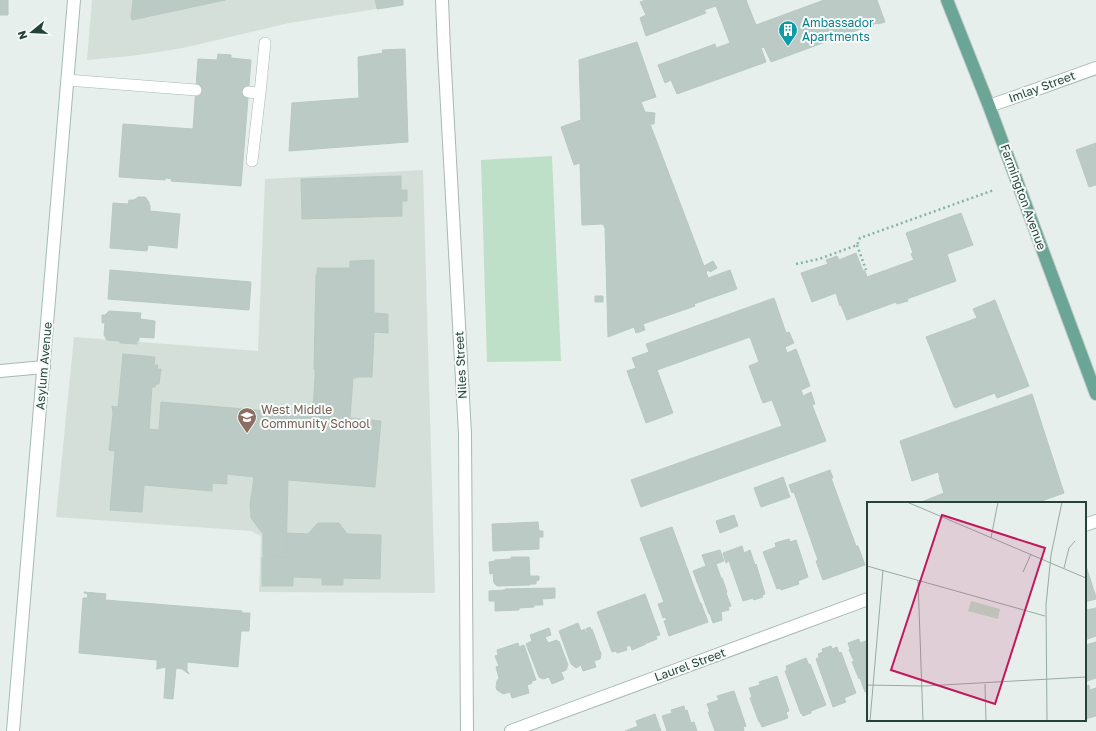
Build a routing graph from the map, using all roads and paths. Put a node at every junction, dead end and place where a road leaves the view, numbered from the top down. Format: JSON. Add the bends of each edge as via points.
{"nodes":[{"id":1,"x":74,"y":0,"type":"edge"},
{"id":2,"x":442,"y":0,"type":"edge"},
{"id":3,"x":947,"y":0,"type":"edge"},
{"id":4,"x":265,"y":43,"type":"dead end"},
{"id":5,"x":1096,"y":68,"type":"edge"},
{"id":6,"x":67,"y":80,"type":"junction"},
{"id":7,"x":196,"y":90,"type":"dead end"},
{"id":8,"x":248,"y":92,"type":"dead end"},
{"id":9,"x":260,"y":93,"type":"junction"},
{"id":10,"x":989,"y":106,"type":"junction"},
{"id":11,"x":252,"y":161,"type":"dead end"},
{"id":12,"x":994,"y":190,"type":"dead end"},
{"id":13,"x":857,"y":245,"type":"junction"},
{"id":14,"x":796,"y":264,"type":"dead end"},
{"id":15,"x":866,"y":270,"type":"dead end"},
{"id":16,"x":44,"y":367,"type":"junction"},
{"id":17,"x":0,"y":371,"type":"edge"},
{"id":18,"x":1096,"y":394,"type":"edge"},
{"id":19,"x":1096,"y":521,"type":"edge"},
{"id":20,"x":1086,"y":525,"type":"edge"},
{"id":21,"x":867,"y":599,"type":"edge"},
{"id":22,"x":13,"y":731,"type":"edge"},
{"id":23,"x":467,"y":731,"type":"edge"},
{"id":24,"x":511,"y":731,"type":"edge"}],
"edges":[{"from":1,"to":6,"type":"street","name":"Asylum Avenue"},
{"from":2,"to":23,"type":"street","name":"Niles Street","via":[[465,434]]},
{"from":3,"to":10,"type":"main road","name":"Farmington Avenue"},
{"from":4,"to":9,"type":"lane"},
{"from":5,"to":10,"type":"street","name":"Imlay Street"},
{"from":6,"to":7,"type":"lane"},
{"from":6,"to":16,"type":"street","name":"Asylum Avenue"},
{"from":8,"to":9,"type":"lane"},
{"from":9,"to":11,"type":"lane"},
{"from":10,"to":18,"type":"main road","name":"Farmington Avenue"},
{"from":12,"to":13,"type":"path","via":[[860,238]]},
{"from":13,"to":14,"type":"path"},
{"from":13,"to":15,"type":"path"},
{"from":16,"to":17,"type":"street"},
{"from":16,"to":22,"type":"street","name":"Asylum Avenue"},
{"from":19,"to":20,"type":"street"},
{"from":21,"to":24,"type":"street","name":"Laurel Street"}]}
